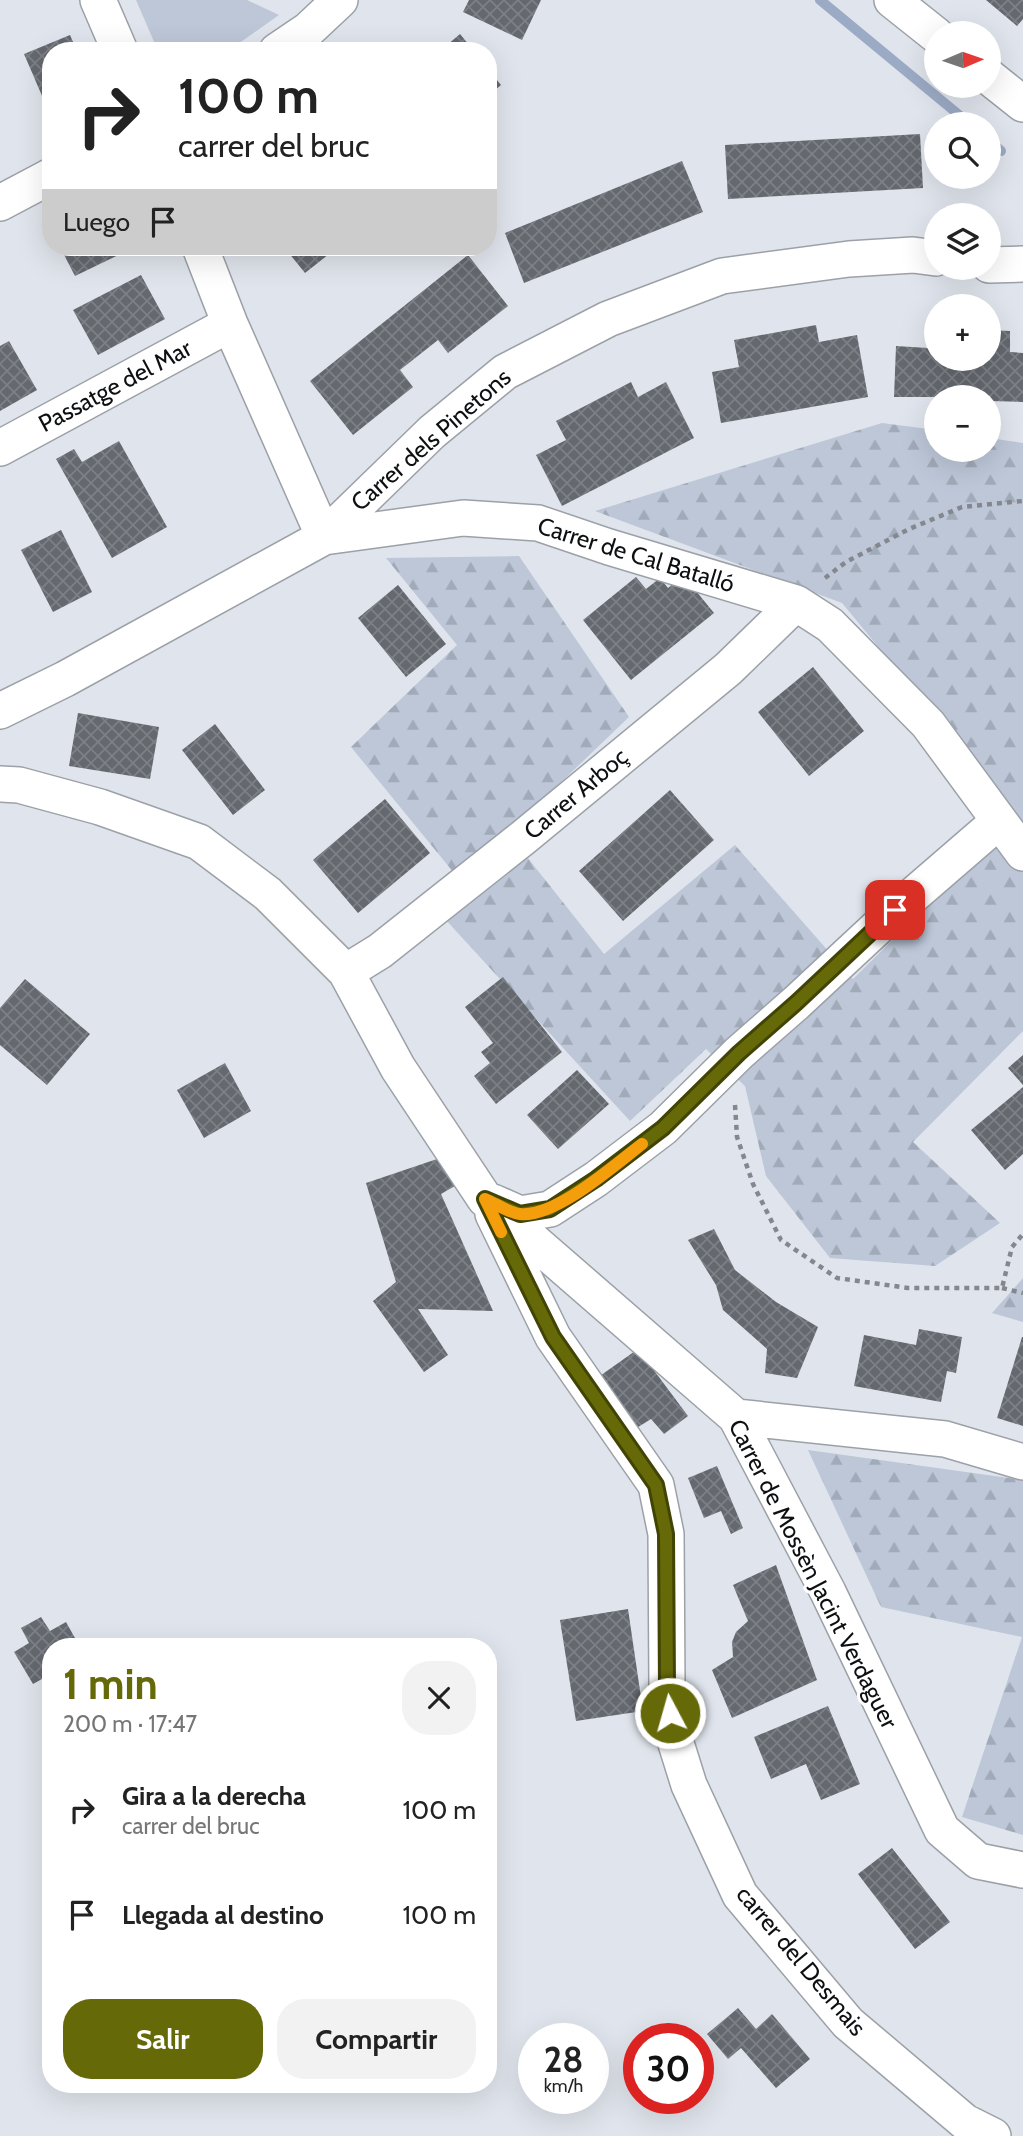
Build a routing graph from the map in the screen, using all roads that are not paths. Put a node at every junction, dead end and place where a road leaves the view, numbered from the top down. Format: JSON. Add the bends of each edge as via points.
{"nodes":[{"id":1,"x":98,"y":0,"type":"edge"},
{"id":2,"x":340,"y":0,"type":"edge"},
{"id":3,"x":892,"y":0,"type":"edge"},
{"id":4,"x":924,"y":25,"type":"edge"},
{"id":5,"x":116,"y":42,"type":"edge"},
{"id":6,"x":290,"y":42,"type":"edge"},
{"id":7,"x":1001,"y":87,"type":"edge"},
{"id":8,"x":1023,"y":104,"type":"edge"},
{"id":9,"x":42,"y":181,"type":"edge"},
{"id":10,"x":0,"y":203,"type":"edge"},
{"id":11,"x":204,"y":256,"type":"edge"},
{"id":12,"x":924,"y":256,"type":"edge"},
{"id":13,"x":1023,"y":264,"type":"edge"},
{"id":14,"x":1001,"y":265,"type":"edge"},
{"id":15,"x":230,"y":324,"type":"junction"},
{"id":16,"x":0,"y":449,"type":"edge"},
{"id":17,"x":324,"y":537,"type":"junction"},
{"id":18,"x":796,"y":603,"type":"junction"},
{"id":19,"x":0,"y":711,"type":"edge"},
{"id":20,"x":0,"y":784,"type":"edge"},
{"id":21,"x":999,"y":821,"type":"junction"},
{"id":22,"x":1023,"y":853,"type":"edge"},
{"id":23,"x":346,"y":972,"type":"junction"},
{"id":24,"x":485,"y":1199,"type":"junction"},
{"id":25,"x":736,"y":1417,"type":"junction"},
{"id":26,"x":1023,"y":1462,"type":"edge"},
{"id":27,"x":1023,"y":1870,"type":"edge"},
{"id":28,"x":993,"y":2136,"type":"edge"}],
"edges":[{"from":1,"to":5,"type":"street"},
{"from":2,"to":6,"type":"street"},
{"from":3,"to":4,"type":"street"},
{"from":7,"to":8,"type":"street"},
{"from":9,"to":10,"type":"street"},
{"from":11,"to":15,"type":"street"},
{"from":12,"to":17,"type":"street","name":"Carrer dels Pinetons","via":[[849,259],[722,276],[608,319],[505,372],[432,432]]},
{"from":13,"to":14,"type":"street"},
{"from":15,"to":16,"type":"street","name":"Passatge del Mar"},
{"from":15,"to":17,"type":"street"},
{"from":17,"to":18,"type":"street","name":"Carrer de Cal Batalló","via":[[463,518],[538,523]]},
{"from":17,"to":19,"type":"street","name":"Carrer dels Pinetons"},
{"from":18,"to":21,"type":"street","name":"Carrer de Cal Batalló","via":[[830,625],[928,724]]},
{"from":18,"to":23,"type":"street","name":"Carrer Arboç","via":[[728,669],[535,828],[380,951]]},
{"from":20,"to":23,"type":"street","name":"Carrer de Mossèn Jacint Verdaguer","via":[[100,807],[199,842],[268,894]]},
{"from":21,"to":22,"type":"street","name":"Carrer de Cal Batalló"},
{"from":21,"to":24,"type":"street","via":[[895,910],[663,1128],[596,1179],[550,1209],[520,1214]]},
{"from":23,"to":24,"type":"street","name":"Carrer de Mossèn Jacint Verdaguer","via":[[398,1068]]},
{"from":24,"to":25,"type":"street","name":"Carrer de Mossèn Jacint Verdaguer"},
{"from":24,"to":28,"type":"street","name":"carrer del Desmais","via":[[553,1337],[656,1485],[666,1534],[667,1688],[674,1737],[689,1785],[740,1895],[848,2023],[965,2122]]},
{"from":25,"to":26,"type":"street","via":[[945,1439]]},
{"from":25,"to":27,"type":"street","name":"Carrer de Mossèn Jacint Verdaguer","via":[[828,1592],[942,1830],[978,1861]]}]}
